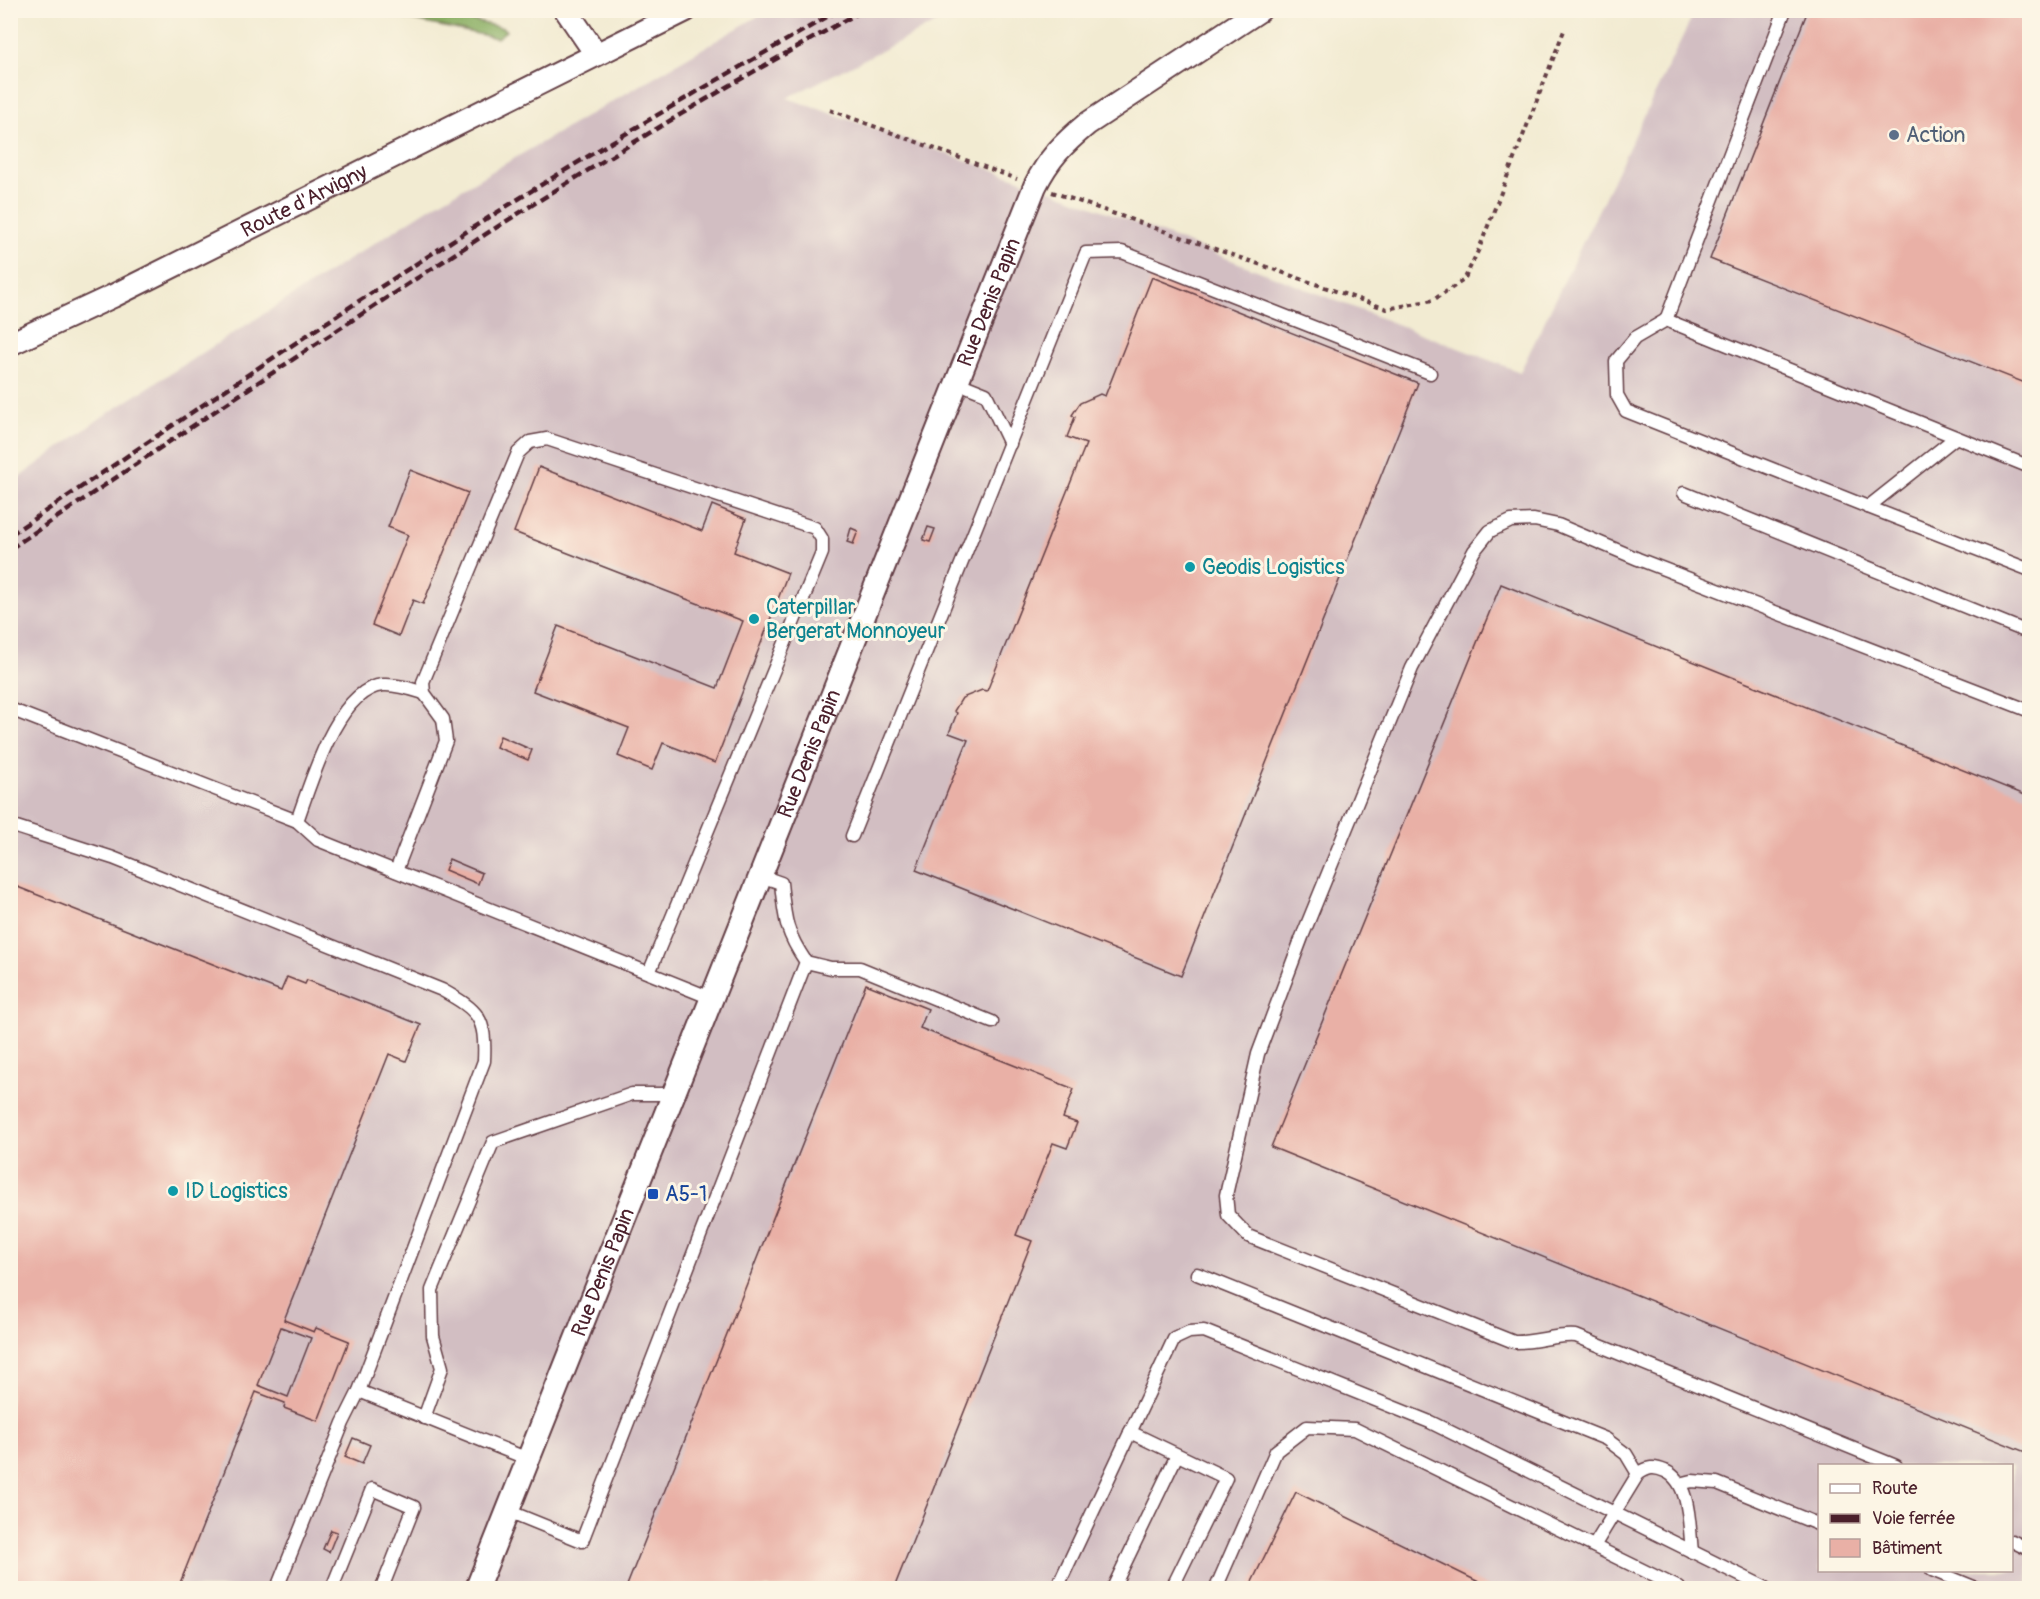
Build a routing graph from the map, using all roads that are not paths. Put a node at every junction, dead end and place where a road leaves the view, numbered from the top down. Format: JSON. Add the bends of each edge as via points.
{"nodes":[{"id":1,"x":566,"y":10,"type":"edge"},
{"id":2,"x":686,"y":10,"type":"edge"},
{"id":3,"x":1260,"y":10,"type":"edge"},
{"id":4,"x":1785,"y":10,"type":"edge"},
{"id":5,"x":596,"y":54,"type":"junction"},
{"id":6,"x":1666,"y":320,"type":"junction"},
{"id":7,"x":10,"y":344,"type":"edge"},
{"id":8,"x":1430,"y":373,"type":"dead end"},
{"id":9,"x":956,"y":382,"type":"junction"},
{"id":10,"x":1955,"y":438,"type":"junction"},
{"id":11,"x":1010,"y":444,"type":"junction"},
{"id":12,"x":2030,"y":467,"type":"edge"},
{"id":13,"x":1684,"y":493,"type":"dead end"},
{"id":14,"x":1869,"y":507,"type":"junction"},
{"id":15,"x":2030,"y":570,"type":"edge"},
{"id":16,"x":2030,"y":633,"type":"edge"},
{"id":17,"x":424,"y":693,"type":"junction"},
{"id":18,"x":10,"y":709,"type":"edge"},
{"id":19,"x":2030,"y":711,"type":"edge"},
{"id":20,"x":297,"y":820,"type":"junction"},
{"id":21,"x":10,"y":825,"type":"edge"},
{"id":22,"x":852,"y":836,"type":"dead end"},
{"id":23,"x":396,"y":871,"type":"junction"},
{"id":24,"x":761,"y":876,"type":"junction"},
{"id":25,"x":806,"y":962,"type":"junction"},
{"id":26,"x":649,"y":973,"type":"junction"},
{"id":27,"x":711,"y":998,"type":"junction"},
{"id":28,"x":992,"y":1022,"type":"dead end"},
{"id":29,"x":673,"y":1094,"type":"junction"},
{"id":30,"x":1197,"y":1274,"type":"dead end"},
{"id":31,"x":359,"y":1391,"type":"junction"},
{"id":32,"x":424,"y":1418,"type":"junction"},
{"id":33,"x":1130,"y":1432,"type":"junction"},
{"id":34,"x":1178,"y":1455,"type":"junction"},
{"id":35,"x":528,"y":1459,"type":"junction"},
{"id":36,"x":1891,"y":1464,"type":"edge"},
{"id":37,"x":1638,"y":1474,"type":"junction"},
{"id":38,"x":1680,"y":1484,"type":"junction"},
{"id":39,"x":508,"y":1511,"type":"junction"},
{"id":40,"x":1613,"y":1513,"type":"junction"},
{"id":41,"x":1818,"y":1524,"type":"edge"},
{"id":42,"x":2013,"y":1542,"type":"edge"},
{"id":43,"x":1594,"y":1546,"type":"junction"},
{"id":44,"x":2030,"y":1550,"type":"edge"},
{"id":45,"x":1692,"y":1552,"type":"junction"},
{"id":46,"x":1937,"y":1572,"type":"edge"},
{"id":47,"x":277,"y":1588,"type":"edge"},
{"id":48,"x":332,"y":1588,"type":"edge"},
{"id":49,"x":381,"y":1588,"type":"edge"},
{"id":50,"x":477,"y":1588,"type":"edge"},
{"id":51,"x":1057,"y":1588,"type":"edge"},
{"id":52,"x":1113,"y":1588,"type":"edge"},
{"id":53,"x":1172,"y":1588,"type":"edge"},
{"id":54,"x":1216,"y":1588,"type":"edge"},
{"id":55,"x":1679,"y":1588,"type":"edge"},
{"id":56,"x":1767,"y":1588,"type":"edge"},
{"id":57,"x":1976,"y":1588,"type":"edge"}],
"edges":[{"from":1,"to":5,"type":"street"},
{"from":2,"to":5,"type":"street","name":"Route d'Arvigny"},
{"from":3,"to":9,"type":"street","name":"Rue Denis Papin","via":[[1087,124],[1062,145],[1035,186]]},
{"from":4,"to":6,"type":"lane"},
{"from":5,"to":7,"type":"street","name":"Route d'Arvigny"},
{"from":6,"to":10,"type":"lane"},
{"from":6,"to":14,"type":"lane","via":[[1635,338],[1616,361],[1617,395],[1626,411]]},
{"from":8,"to":11,"type":"lane","via":[[1122,252],[1086,253]]},
{"from":9,"to":11,"type":"lane","via":[[986,394]]},
{"from":9,"to":24,"type":"street","name":"Rue Denis Papin"},
{"from":10,"to":12,"type":"lane"},
{"from":10,"to":14,"type":"lane"},
{"from":11,"to":22,"type":"lane"},
{"from":13,"to":16,"type":"lane"},
{"from":14,"to":15,"type":"lane"},
{"from":17,"to":20,"type":"lane","via":[[381,685],[361,693],[333,726]]},
{"from":17,"to":23,"type":"lane","via":[[443,719],[446,741]]},
{"from":17,"to":26,"type":"lane","via":[[423,682],[518,453],[530,442],[547,439],[815,528],[822,539],[822,553]]},
{"from":18,"to":20,"type":"lane"},
{"from":19,"to":36,"type":"lane","via":[[1558,525],[1534,520],[1511,522],[1490,531],[1474,551],[1412,668],[1302,937],[1258,1054],[1226,1195],[1228,1215],[1248,1236],[1514,1342],[1527,1343],[1560,1334],[1576,1336]]},
{"from":20,"to":23,"type":"lane","via":[[318,840]]},
{"from":21,"to":31,"type":"lane","via":[[113,858],[442,990],[467,1004],[482,1021],[484,1061]]},
{"from":23,"to":26,"type":"lane"},
{"from":24,"to":25,"type":"lane","via":[[782,883],[786,926]]},
{"from":24,"to":27,"type":"street","name":"Rue Denis Papin"},
{"from":25,"to":28,"type":"lane","via":[[831,968],[860,968]]},
{"from":25,"to":39,"type":"lane","via":[[582,1541]]},
{"from":26,"to":27,"type":"lane"},
{"from":27,"to":29,"type":"street","name":"Rue Denis Papin"},
{"from":29,"to":32,"type":"lane","via":[[632,1094],[493,1142],[432,1290],[433,1336],[442,1368]]},
{"from":29,"to":35,"type":"street","name":"Rue Denis Papin"},
{"from":30,"to":37,"type":"lane","via":[[1606,1439],[1626,1454]]},
{"from":31,"to":32,"type":"lane"},
{"from":31,"to":47,"type":"lane"},
{"from":32,"to":35,"type":"lane"},
{"from":33,"to":34,"type":"lane"},
{"from":33,"to":40,"type":"lane","via":[[1174,1339],[1204,1331],[1430,1422]]},
{"from":33,"to":51,"type":"lane"},
{"from":34,"to":52,"type":"lane"},
{"from":34,"to":53,"type":"lane","via":[[1226,1478]]},
{"from":35,"to":39,"type":"street","name":"Rue Denis Papin"},
{"from":37,"to":38,"type":"lane","via":[[1655,1467],[1668,1472]]},
{"from":37,"to":40,"type":"lane"},
{"from":38,"to":41,"type":"lane","via":[[1717,1483]]},
{"from":38,"to":45,"type":"lane"},
{"from":39,"to":50,"type":"street","name":"Rue Denis Papin"},
{"from":40,"to":43,"type":"lane"},
{"from":40,"to":45,"type":"lane"},
{"from":42,"to":44,"type":"lane"},
{"from":43,"to":54,"type":"lane","via":[[1356,1429],[1307,1427],[1276,1451]]},
{"from":43,"to":55,"type":"lane"},
{"from":45,"to":56,"type":"lane"},
{"from":46,"to":57,"type":"lane"},
{"from":48,"to":49,"type":"lane","via":[[372,1490],[414,1507]]}]}
